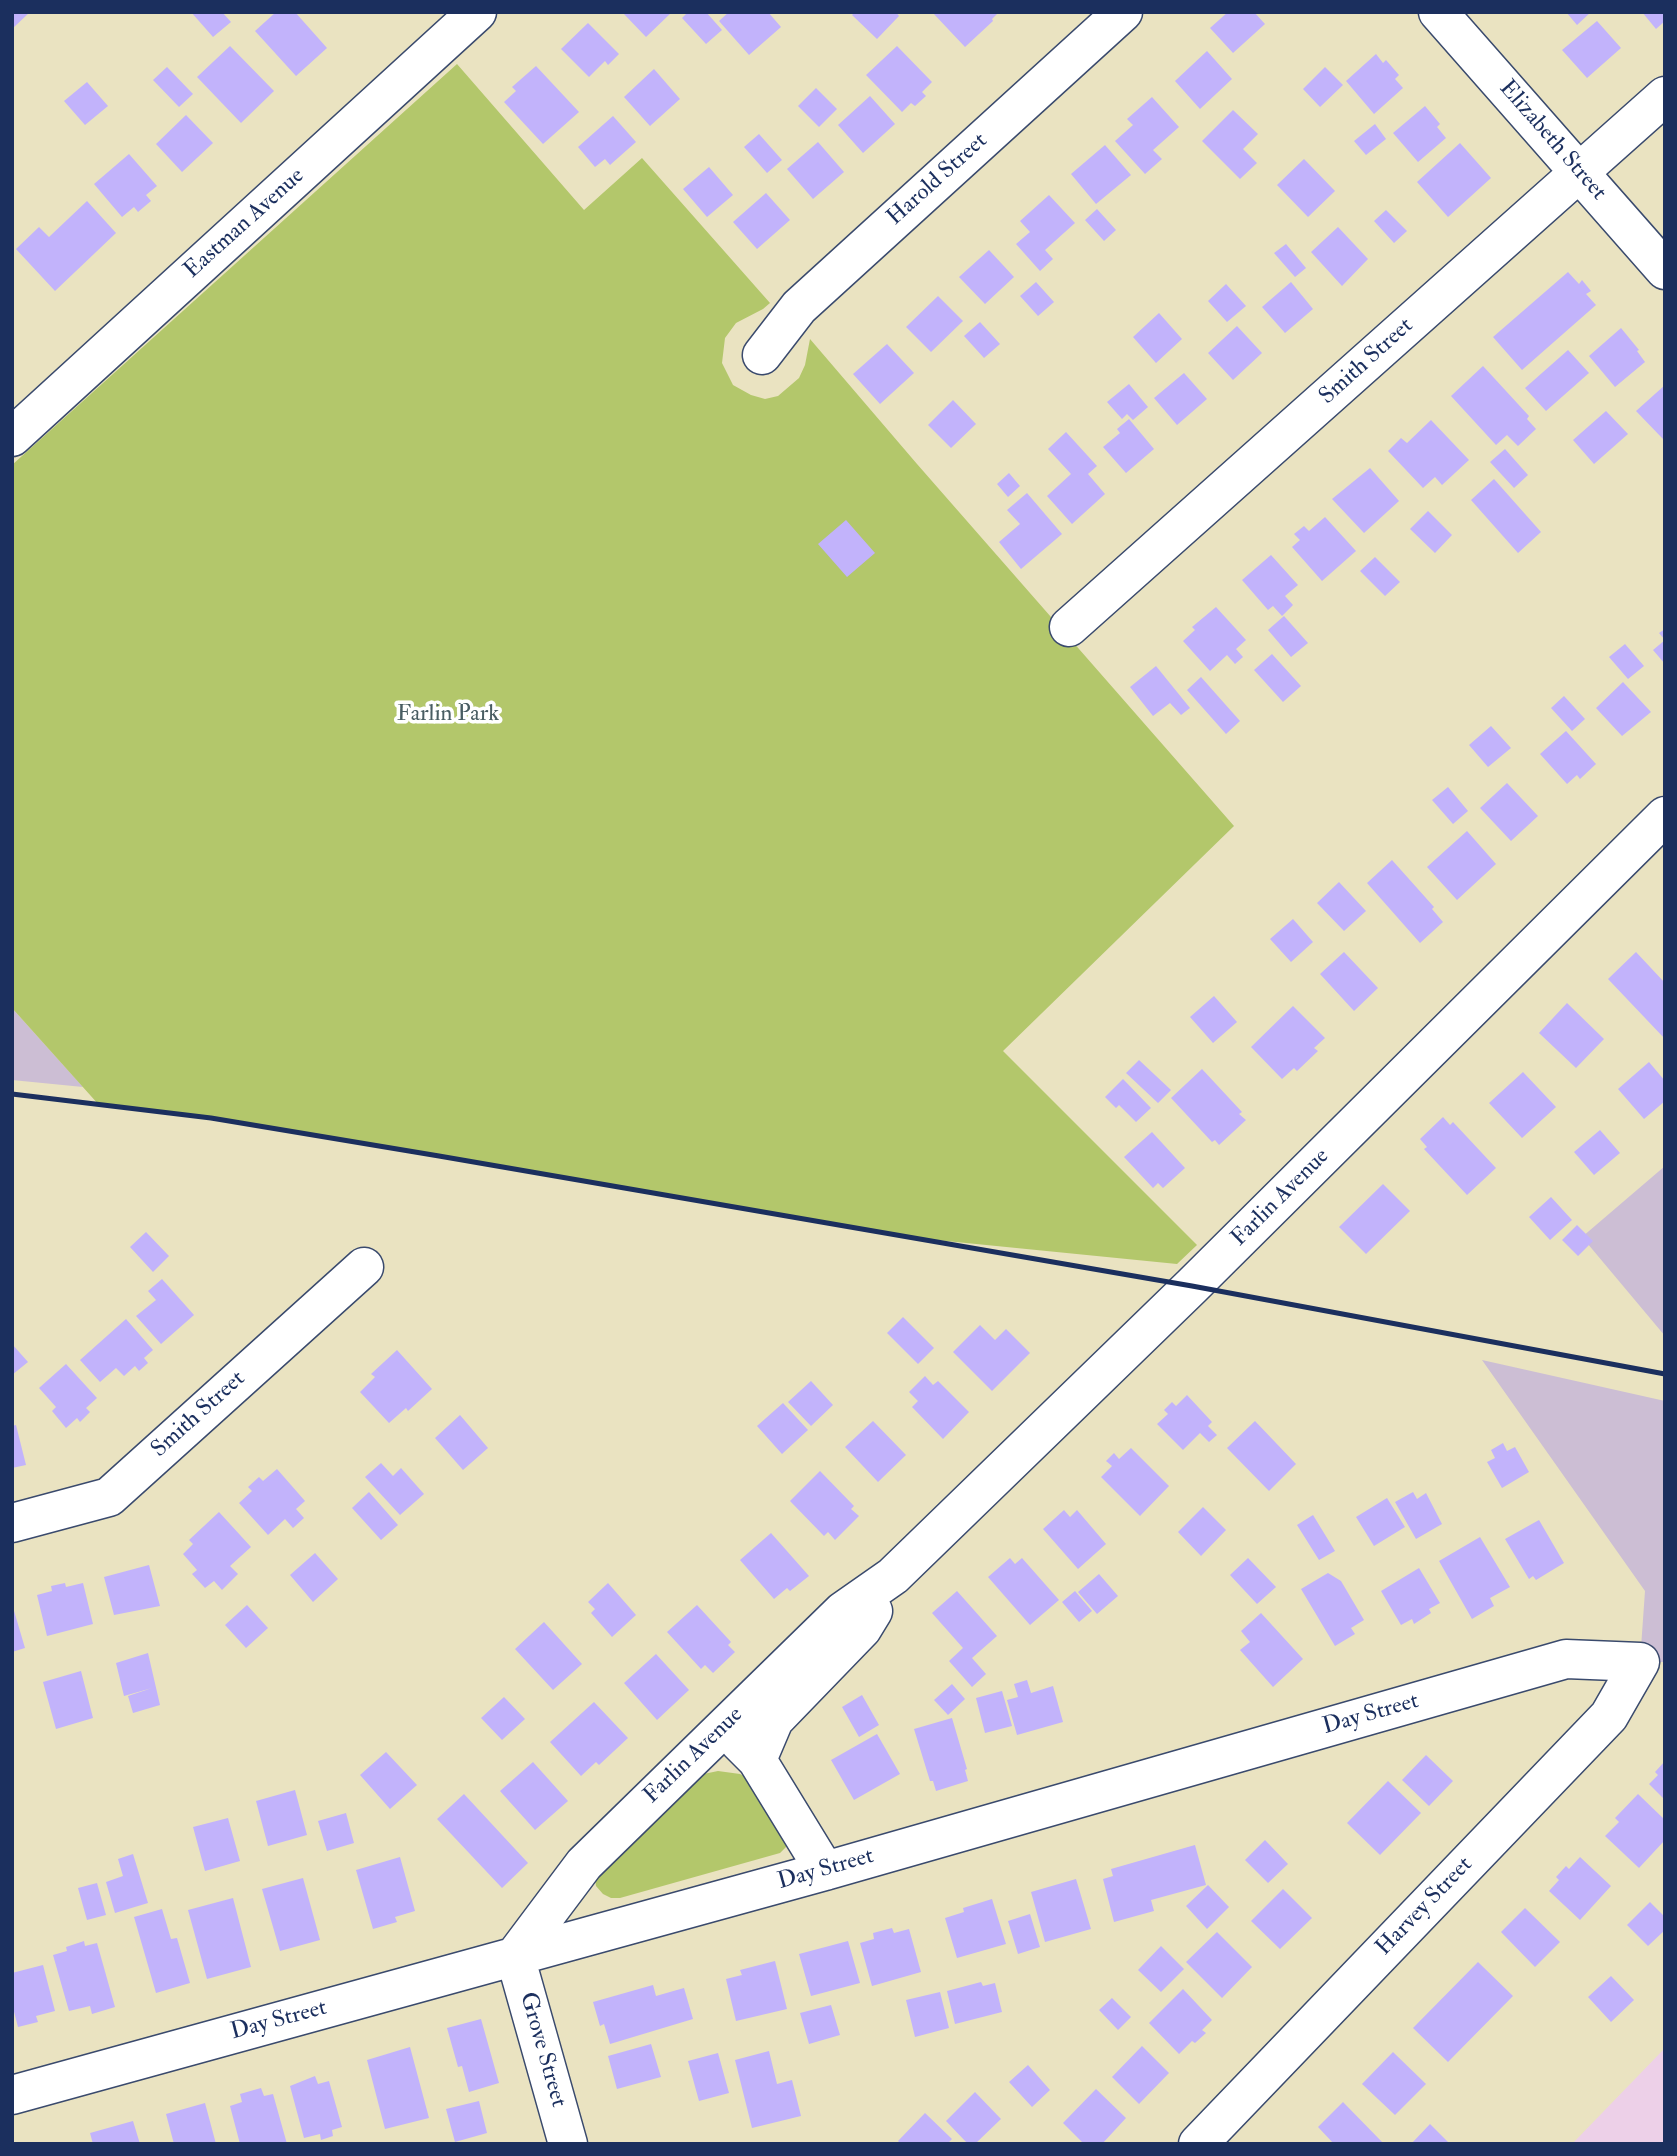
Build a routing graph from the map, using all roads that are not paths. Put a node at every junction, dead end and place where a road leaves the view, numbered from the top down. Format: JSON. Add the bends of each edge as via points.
{"nodes":[{"id":1,"x":477,"y":12,"type":"edge"},
{"id":2,"x":1123,"y":12,"type":"edge"},
{"id":3,"x":1438,"y":12,"type":"edge"},
{"id":4,"x":1665,"y":96,"type":"edge"},
{"id":5,"x":1580,"y":173,"type":"junction"},
{"id":6,"x":1665,"y":270,"type":"edge"},
{"id":7,"x":762,"y":355,"type":"dead end"},
{"id":8,"x":12,"y":437,"type":"edge"},
{"id":9,"x":1069,"y":627,"type":"dead end"},
{"id":10,"x":1665,"y":816,"type":"edge"},
{"id":11,"x":364,"y":1267,"type":"dead end"},
{"id":12,"x":12,"y":1523,"type":"edge"},
{"id":13,"x":893,"y":1576,"type":"junction"},
{"id":14,"x":1640,"y":1662,"type":"joint"},
{"id":15,"x":723,"y":1727,"type":"junction"},
{"id":16,"x":757,"y":1760,"type":"junction"},
{"id":17,"x":825,"y":1871,"type":"junction"},
{"id":18,"x":514,"y":1956,"type":"junction"},
{"id":19,"x":12,"y":2095,"type":"edge"},
{"id":20,"x":568,"y":2144,"type":"edge"},
{"id":21,"x":1198,"y":2144,"type":"edge"}],
"edges":[{"from":1,"to":8,"type":"street","name":"Eastman Avenue"},
{"from":2,"to":7,"type":"street","name":"Harold Street","via":[[799,307]]},
{"from":3,"to":5,"type":"street","name":"Elizabeth Street"},
{"from":4,"to":5,"type":"street","name":"Smith Street"},
{"from":5,"to":6,"type":"street","name":"Elizabeth Street"},
{"from":5,"to":9,"type":"street","name":"Smith Street"},
{"from":10,"to":13,"type":"street","name":"Farlin Avenue"},
{"from":11,"to":12,"type":"street","name":"Smith Street","via":[[109,1497]]},
{"from":13,"to":15,"type":"street","name":"Farlin Avenue","via":[[843,1611]]},
{"from":13,"to":16,"type":"street","name":"Farlin Avenue","via":[[862,1629],[774,1720]]},
{"from":14,"to":17,"type":"street","name":"Day Street","via":[[1566,1659]]},
{"from":14,"to":21,"type":"street","name":"Harvey Street","via":[[1609,1716]]},
{"from":15,"to":16,"type":"street"},
{"from":15,"to":18,"type":"street","name":"Farlin Avenue","via":[[584,1864]]},
{"from":16,"to":17,"type":"street"},
{"from":17,"to":18,"type":"street","name":"Day Street"},
{"from":18,"to":19,"type":"street","name":"Day Street"},
{"from":18,"to":20,"type":"street","name":"Grove Street"}]}
